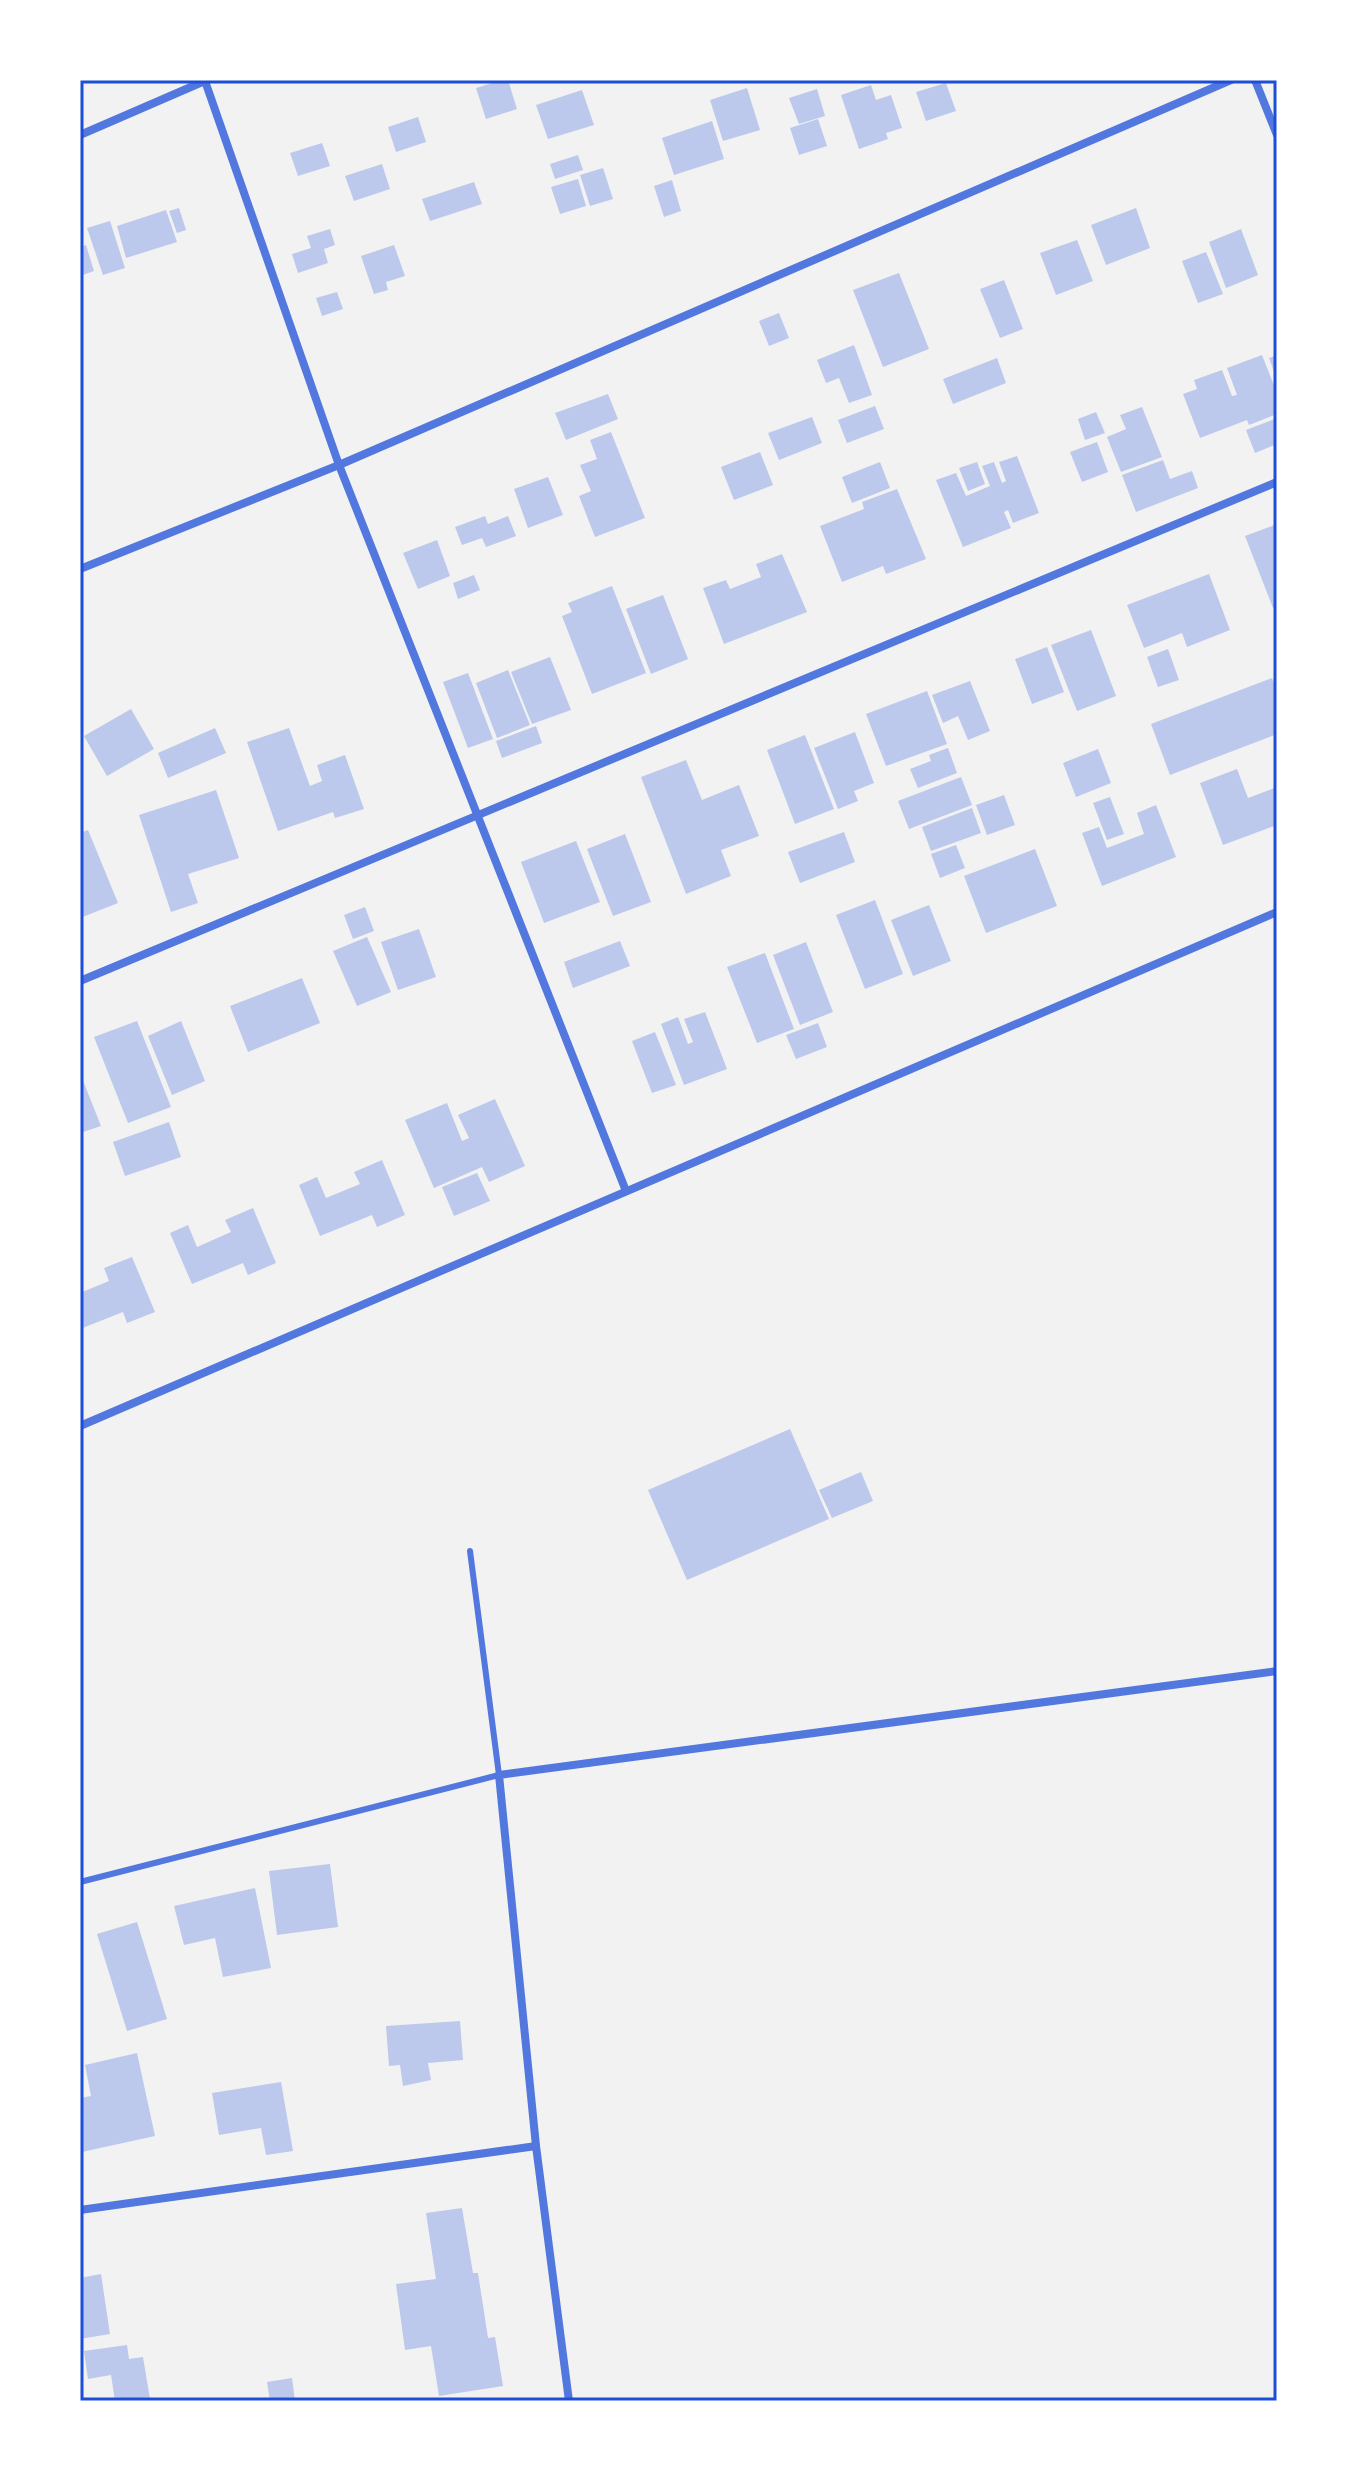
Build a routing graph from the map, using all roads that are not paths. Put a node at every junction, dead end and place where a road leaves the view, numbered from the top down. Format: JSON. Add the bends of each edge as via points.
{"nodes":[{"id":1,"x":206,"y":80,"type":"edge"},
{"id":2,"x":1231,"y":80,"type":"edge"},
{"id":3,"x":1255,"y":80,"type":"edge"},
{"id":4,"x":80,"y":135,"type":"edge"},
{"id":5,"x":1277,"y":135,"type":"edge"},
{"id":6,"x":339,"y":465,"type":"junction"},
{"id":7,"x":1277,"y":482,"type":"edge"},
{"id":8,"x":80,"y":569,"type":"edge"},
{"id":9,"x":478,"y":816,"type":"junction"},
{"id":10,"x":1277,"y":912,"type":"edge"},
{"id":11,"x":80,"y":981,"type":"edge"},
{"id":12,"x":626,"y":1191,"type":"junction"},
{"id":13,"x":80,"y":1426,"type":"edge"},
{"id":14,"x":470,"y":1551,"type":"dead end"},
{"id":15,"x":1277,"y":1671,"type":"edge"},
{"id":16,"x":499,"y":1775,"type":"junction"},
{"id":17,"x":80,"y":1882,"type":"edge"},
{"id":18,"x":536,"y":2146,"type":"junction"},
{"id":19,"x":80,"y":2210,"type":"edge"},
{"id":20,"x":569,"y":2401,"type":"edge"}],
"edges":[{"from":1,"to":4,"type":"street"},
{"from":1,"to":6,"type":"street"},
{"from":2,"to":6,"type":"street"},
{"from":3,"to":5,"type":"street"},
{"from":6,"to":8,"type":"street"},
{"from":6,"to":9,"type":"street"},
{"from":7,"to":9,"type":"street"},
{"from":9,"to":11,"type":"street"},
{"from":9,"to":12,"type":"street"},
{"from":10,"to":12,"type":"street"},
{"from":12,"to":13,"type":"street"},
{"from":14,"to":16,"type":"lane"},
{"from":15,"to":16,"type":"street"},
{"from":16,"to":17,"type":"lane"},
{"from":16,"to":18,"type":"street"},
{"from":18,"to":19,"type":"street"},
{"from":18,"to":20,"type":"street"}]}
